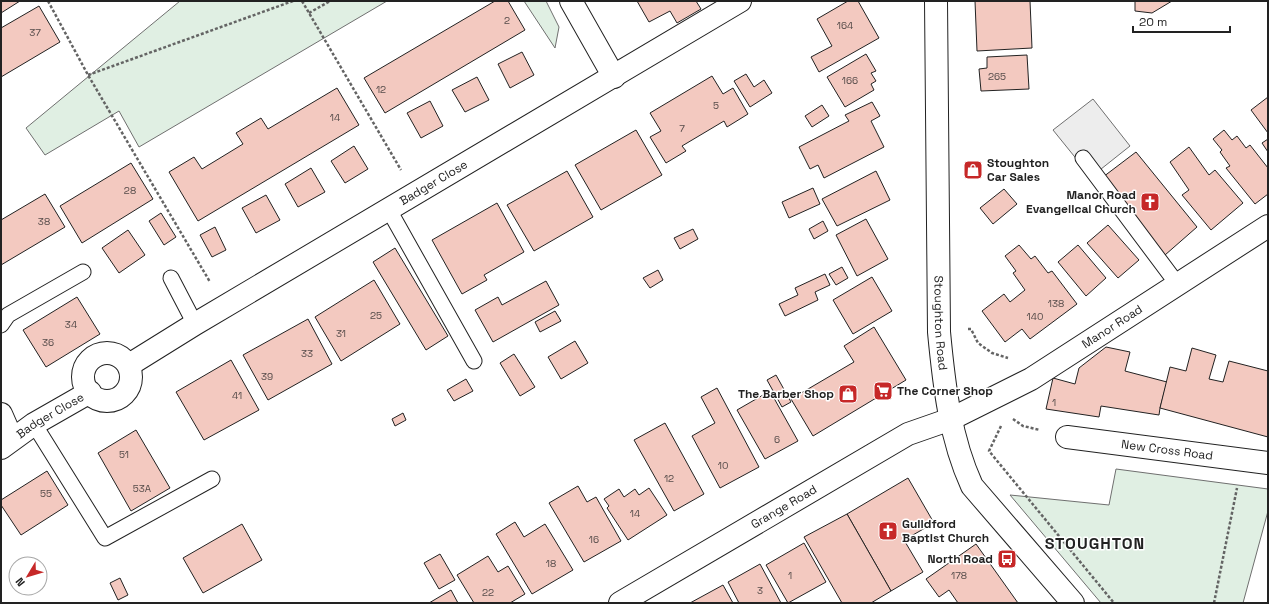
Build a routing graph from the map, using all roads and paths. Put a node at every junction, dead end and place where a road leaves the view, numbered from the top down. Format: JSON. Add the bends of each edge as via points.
{"nodes":[{"id":1,"x":48,"y":1,"type":"edge"},
{"id":2,"x":293,"y":1,"type":"edge"},
{"id":3,"x":302,"y":1,"type":"edge"},
{"id":4,"x":330,"y":1,"type":"edge"},
{"id":5,"x":571,"y":1,"type":"edge"},
{"id":6,"x":740,"y":1,"type":"edge"},
{"id":7,"x":936,"y":1,"type":"edge"},
{"id":8,"x":309,"y":13,"type":"junction"},
{"id":9,"x":88,"y":75,"type":"junction"},
{"id":10,"x":614,"y":77,"type":"junction"},
{"id":11,"x":1082,"y":158,"type":"dead end"},
{"id":12,"x":415,"y":194,"type":"junction"},
{"id":13,"x":389,"y":210,"type":"junction"},
{"id":14,"x":1268,"y":226,"type":"edge"},
{"id":15,"x":83,"y":272,"type":"dead end"},
{"id":16,"x":171,"y":278,"type":"dead end"},
{"id":17,"x":1178,"y":285,"type":"junction"},
{"id":18,"x":224,"y":307,"type":"junction"},
{"id":19,"x":195,"y":324,"type":"junction"},
{"id":20,"x":1,"y":325,"type":"edge"},
{"id":21,"x":939,"y":332,"type":"junction"},
{"id":22,"x":474,"y":361,"type":"dead end"},
{"id":23,"x":129,"y":365,"type":"junction"},
{"id":24,"x":1009,"y":391,"type":"junction"},
{"id":25,"x":90,"y":392,"type":"junction"},
{"id":26,"x":1,"y":414,"type":"edge"},
{"id":27,"x":1006,"y":414,"type":"junction"},
{"id":28,"x":951,"y":419,"type":"junction"},
{"id":29,"x":34,"y":424,"type":"junction"},
{"id":30,"x":1067,"y":437,"type":"joint"},
{"id":31,"x":6,"y":444,"type":"edge"},
{"id":32,"x":1243,"y":460,"type":"junction"},
{"id":33,"x":1268,"y":463,"type":"edge"},
{"id":34,"x":212,"y":479,"type":"dead end"},
{"id":35,"x":620,"y":603,"type":"edge"},
{"id":36,"x":1073,"y":603,"type":"edge"},
{"id":37,"x":1114,"y":603,"type":"edge"},
{"id":38,"x":1214,"y":603,"type":"edge"}],
"edges":[{"from":1,"to":9,"type":"path"},
{"from":2,"to":9,"type":"path"},
{"from":3,"to":8,"type":"path"},
{"from":4,"to":8,"type":"path"},
{"from":5,"to":10,"type":"street"},
{"from":6,"to":10,"type":"street","name":"Badger Close"},
{"from":7,"to":21,"type":"street","name":"Stoughton Road"},
{"from":8,"to":12,"type":"path"},
{"from":9,"to":18,"type":"path"},
{"from":10,"to":12,"type":"street","name":"Badger Close"},
{"from":11,"to":17,"type":"lane"},
{"from":12,"to":13,"type":"street","name":"Badger Close"},
{"from":13,"to":18,"type":"street","name":"Badger Close"},
{"from":13,"to":22,"type":"lane"},
{"from":14,"to":17,"type":"street","name":"Manor Road"},
{"from":15,"to":20,"type":"lane","via":[[8,315]]},
{"from":16,"to":19,"type":"lane"},
{"from":17,"to":24,"type":"street","name":"Manor Road"},
{"from":18,"to":19,"type":"street","name":"Badger Close"},
{"from":19,"to":23,"type":"street","name":"Badger Close"},
{"from":21,"to":24,"type":"path","via":[[971,329],[978,343],[992,353],[1009,359]]},
{"from":21,"to":28,"type":"street","name":"Stoughton Road","via":[[944,385]]},
{"from":23,"to":25,"type":"street","name":"Badger Close","via":[[131,382],[121,396],[105,400],[96,398]]},
{"from":23,"to":25,"type":"street","name":"Badger Close","via":[[115,354],[106,353],[90,360],[84,376],[85,385]]},
{"from":24,"to":27,"type":"path"},
{"from":24,"to":28,"type":"street","name":"Manor Road"},
{"from":25,"to":29,"type":"street","name":"Badger Close"},
{"from":26,"to":31,"type":"street","name":"Badger Close"},
{"from":27,"to":30,"type":"path","via":[[1023,426]]},
{"from":27,"to":37,"type":"path","via":[[989,451]]},
{"from":28,"to":35,"type":"street","name":"Grange Road","via":[[908,434]]},
{"from":28,"to":36,"type":"street","name":"Stoughton Road","via":[[972,486]]},
{"from":29,"to":31,"type":"street","name":"Badger Close"},
{"from":29,"to":34,"type":"lane","via":[[106,538]]},
{"from":30,"to":32,"type":"street","name":"New Cross Road"},
{"from":32,"to":33,"type":"street","name":"New Cross Road"},
{"from":32,"to":38,"type":"path"}]}
